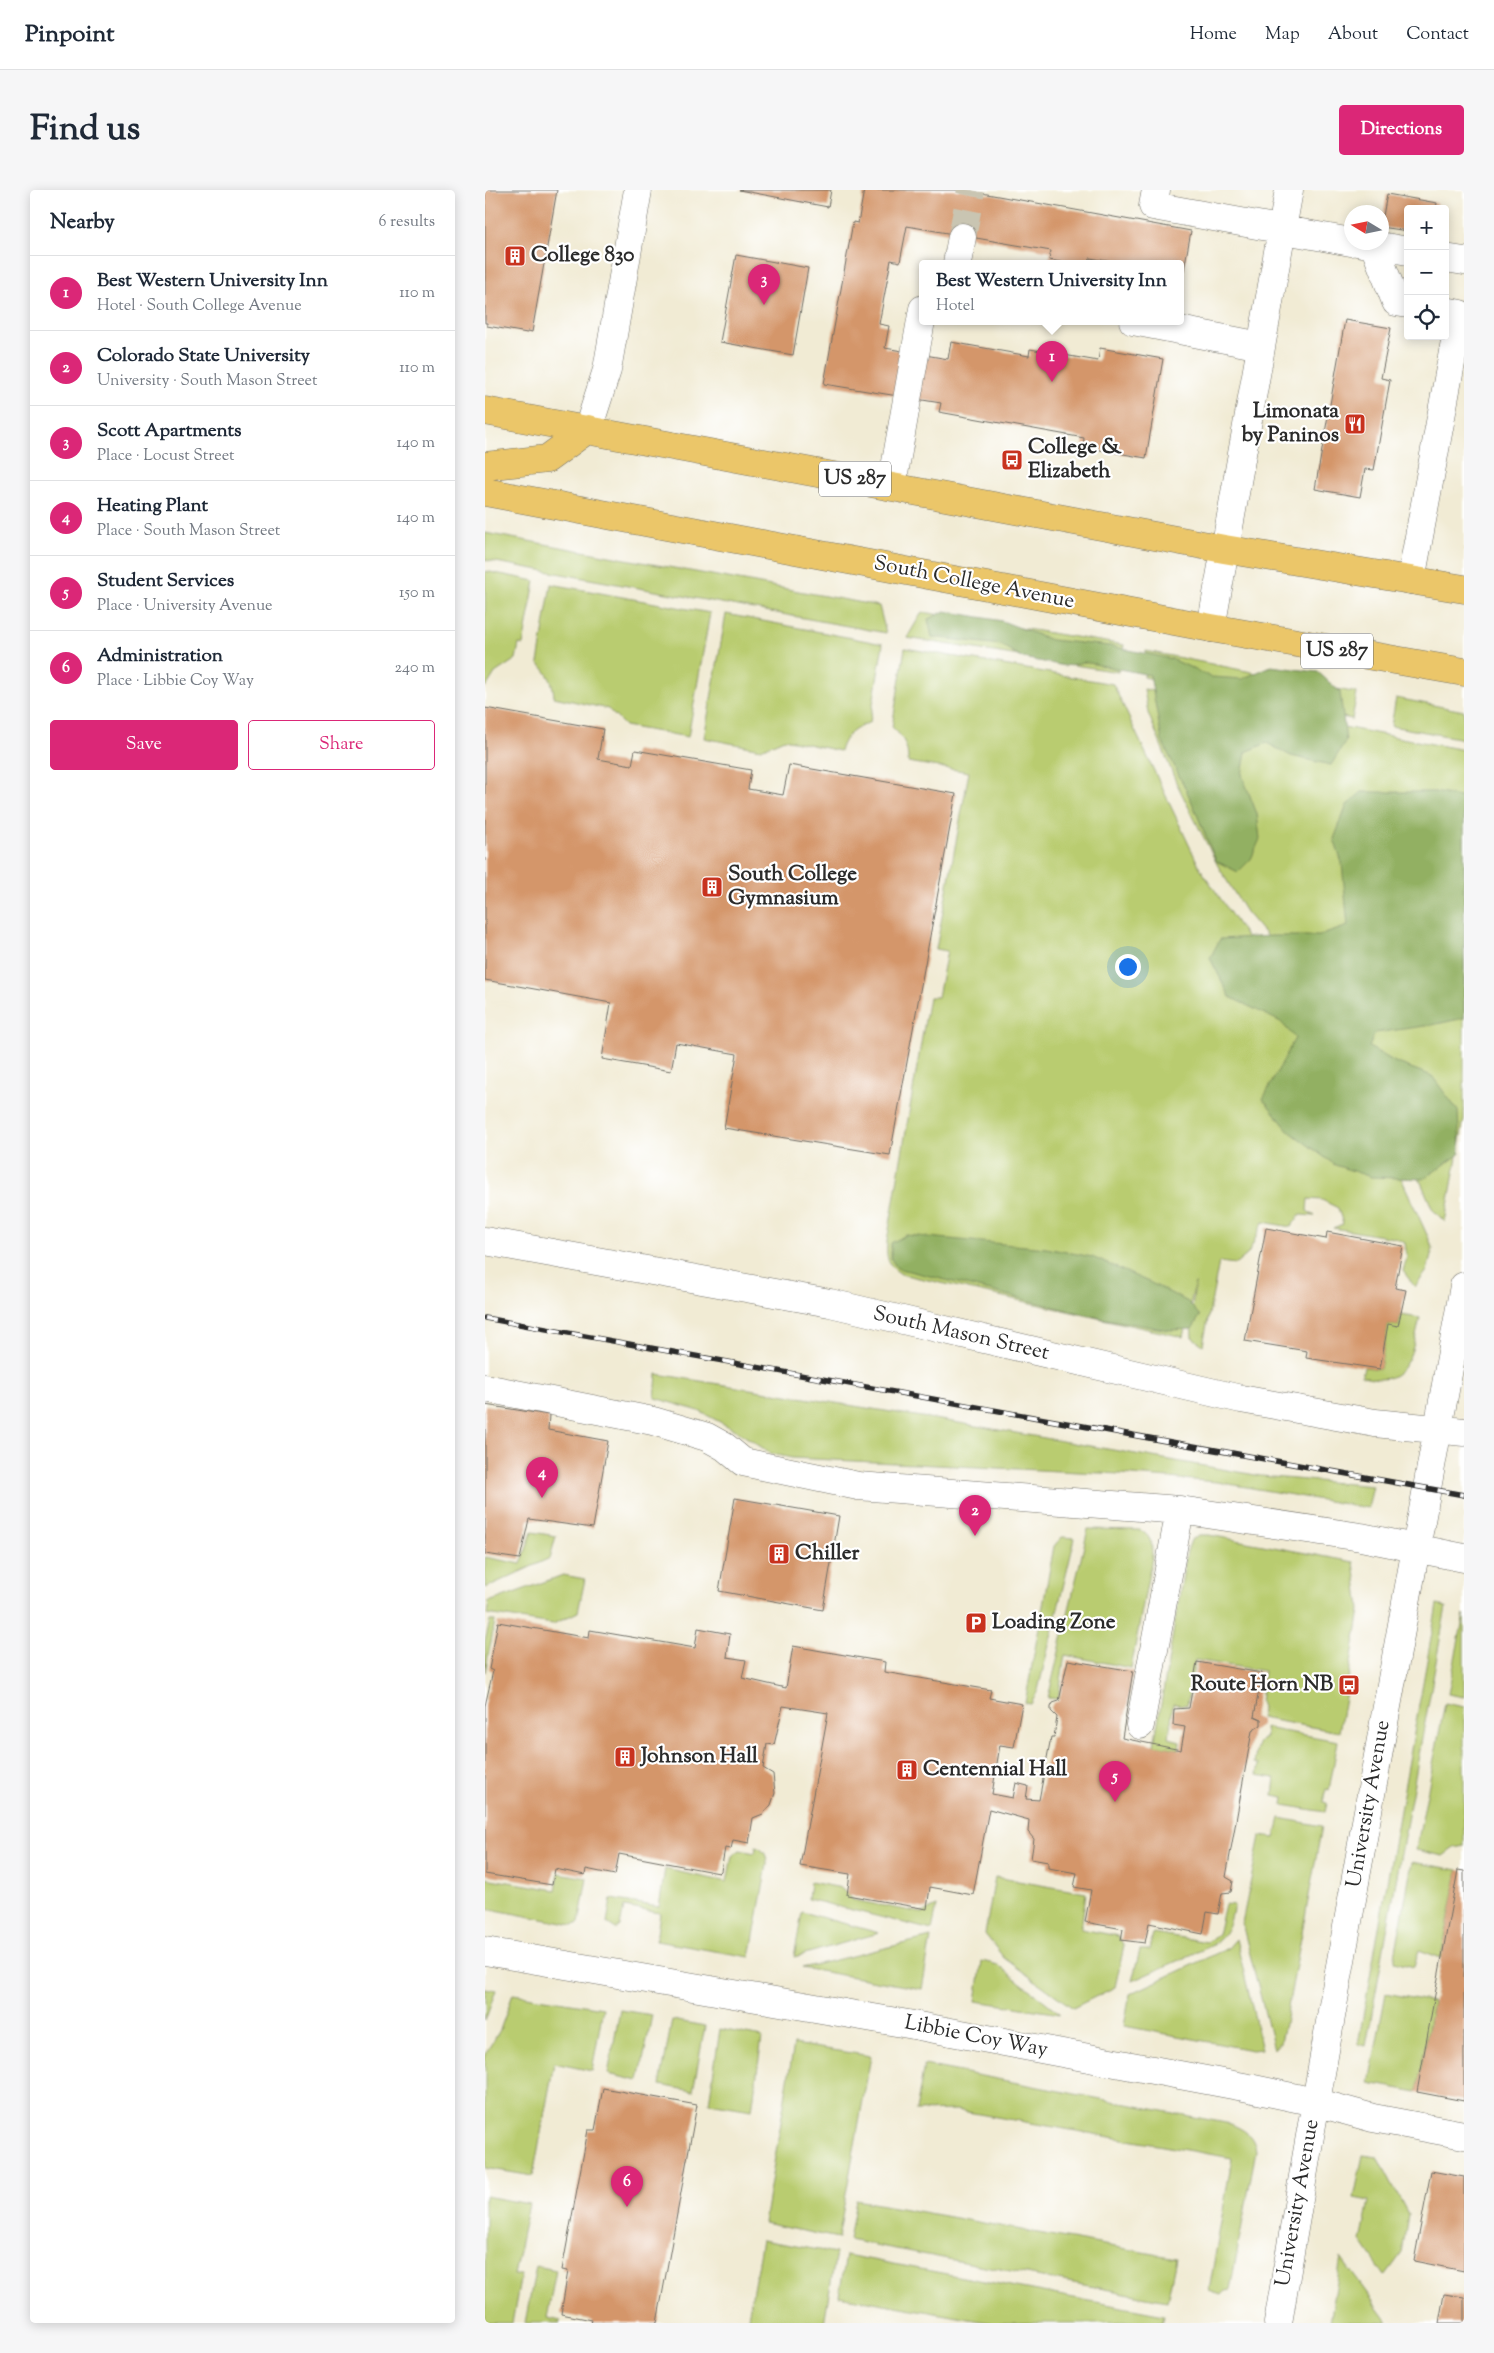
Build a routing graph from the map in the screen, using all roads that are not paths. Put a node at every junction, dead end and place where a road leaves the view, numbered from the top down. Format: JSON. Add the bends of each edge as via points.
{"nodes":[{"id":1,"x":639,"y":190,"type":"edge"},
{"id":2,"x":1156,"y":190,"type":"edge"},
{"id":3,"x":1289,"y":190,"type":"edge"},
{"id":4,"x":1282,"y":229,"type":"junction"},
{"id":5,"x":1344,"y":240,"type":"edge"},
{"id":6,"x":1389,"y":248,"type":"edge"},
{"id":7,"x":1365,"y":250,"type":"edge"},
{"id":8,"x":1404,"y":250,"type":"edge"},
{"id":9,"x":1449,"y":259,"type":"edge"},
{"id":10,"x":1464,"y":261,"type":"edge"},
{"id":11,"x":1404,"y":303,"type":"edge"},
{"id":12,"x":1449,"y":312,"type":"edge"},
{"id":13,"x":920,"y":325,"type":"edge"},
{"id":14,"x":1153,"y":325,"type":"edge"},
{"id":15,"x":1261,"y":346,"type":"junction"},
{"id":16,"x":485,"y":410,"type":"edge"},
{"id":17,"x":588,"y":429,"type":"junction"},
{"id":18,"x":485,"y":466,"type":"edge"},
{"id":19,"x":892,"y":486,"type":"junction"},
{"id":20,"x":485,"y":492,"type":"edge"},
{"id":21,"x":1224,"y":549,"type":"junction"},
{"id":22,"x":1411,"y":580,"type":"junction"},
{"id":23,"x":1464,"y":589,"type":"edge"},
{"id":24,"x":1211,"y":628,"type":"junction"},
{"id":25,"x":1464,"y":672,"type":"edge"},
{"id":26,"x":485,"y":1241,"type":"edge"},
{"id":27,"x":1464,"y":1286,"type":"edge"},
{"id":28,"x":485,"y":1388,"type":"edge"},
{"id":29,"x":1437,"y":1430,"type":"junction"},
{"id":30,"x":1464,"y":1432,"type":"edge"},
{"id":31,"x":1180,"y":1510,"type":"junction"},
{"id":32,"x":1415,"y":1548,"type":"junction"},
{"id":33,"x":1464,"y":1558,"type":"edge"},
{"id":34,"x":1140,"y":1725,"type":"dead end"},
{"id":35,"x":485,"y":1951,"type":"edge"},
{"id":36,"x":1315,"y":2102,"type":"junction"},
{"id":37,"x":1464,"y":2135,"type":"edge"},
{"id":38,"x":1278,"y":2323,"type":"edge"}],
"edges":[{"from":1,"to":17,"type":"street","via":[[607,370]]},
{"from":2,"to":4,"type":"street","via":[[1153,206]]},
{"from":3,"to":4,"type":"street"},
{"from":4,"to":5,"type":"street"},
{"from":4,"to":15,"type":"street"},
{"from":6,"to":8,"type":"street"},
{"from":7,"to":11,"type":"street","via":[[1396,302]]},
{"from":9,"to":10,"type":"street"},
{"from":12,"to":22,"type":"street","via":[[1460,314]]},
{"from":13,"to":19,"type":"street"},
{"from":14,"to":15,"type":"street"},
{"from":15,"to":21,"type":"street"},
{"from":16,"to":17,"type":"highway","number":"US 287"},
{"from":17,"to":18,"type":"highway","via":[[547,458]]},
{"from":17,"to":19,"type":"highway","number":"US 287"},
{"from":19,"to":21,"type":"highway","number":"US 287"},
{"from":20,"to":24,"type":"highway","name":"South College Avenue","number":"US 287"},
{"from":21,"to":22,"type":"highway","number":"US 287"},
{"from":21,"to":24,"type":"street"},
{"from":22,"to":23,"type":"highway","number":"US 287"},
{"from":24,"to":25,"type":"highway","name":"South College Avenue","number":"US 287"},
{"from":26,"to":29,"type":"street","name":"South Mason Street","via":[[830,1303],[1241,1399],[1375,1423]]},
{"from":27,"to":29,"type":"street","name":"University Avenue"},
{"from":28,"to":31,"type":"street","via":[[653,1421],[707,1437],[743,1462],[858,1486]]},
{"from":29,"to":30,"type":"street","name":"South Mason Street"},
{"from":29,"to":32,"type":"street","name":"University Avenue"},
{"from":31,"to":32,"type":"street"},
{"from":31,"to":34,"type":"street"},
{"from":32,"to":33,"type":"street"},
{"from":32,"to":36,"type":"street","name":"University Avenue"},
{"from":35,"to":36,"type":"street","name":"Libbie Coy Way","via":[[908,2024]]},
{"from":36,"to":37,"type":"street","name":"Libbie Coy Way","via":[[1373,2118]]},
{"from":36,"to":38,"type":"street","name":"University Avenue"}]}
